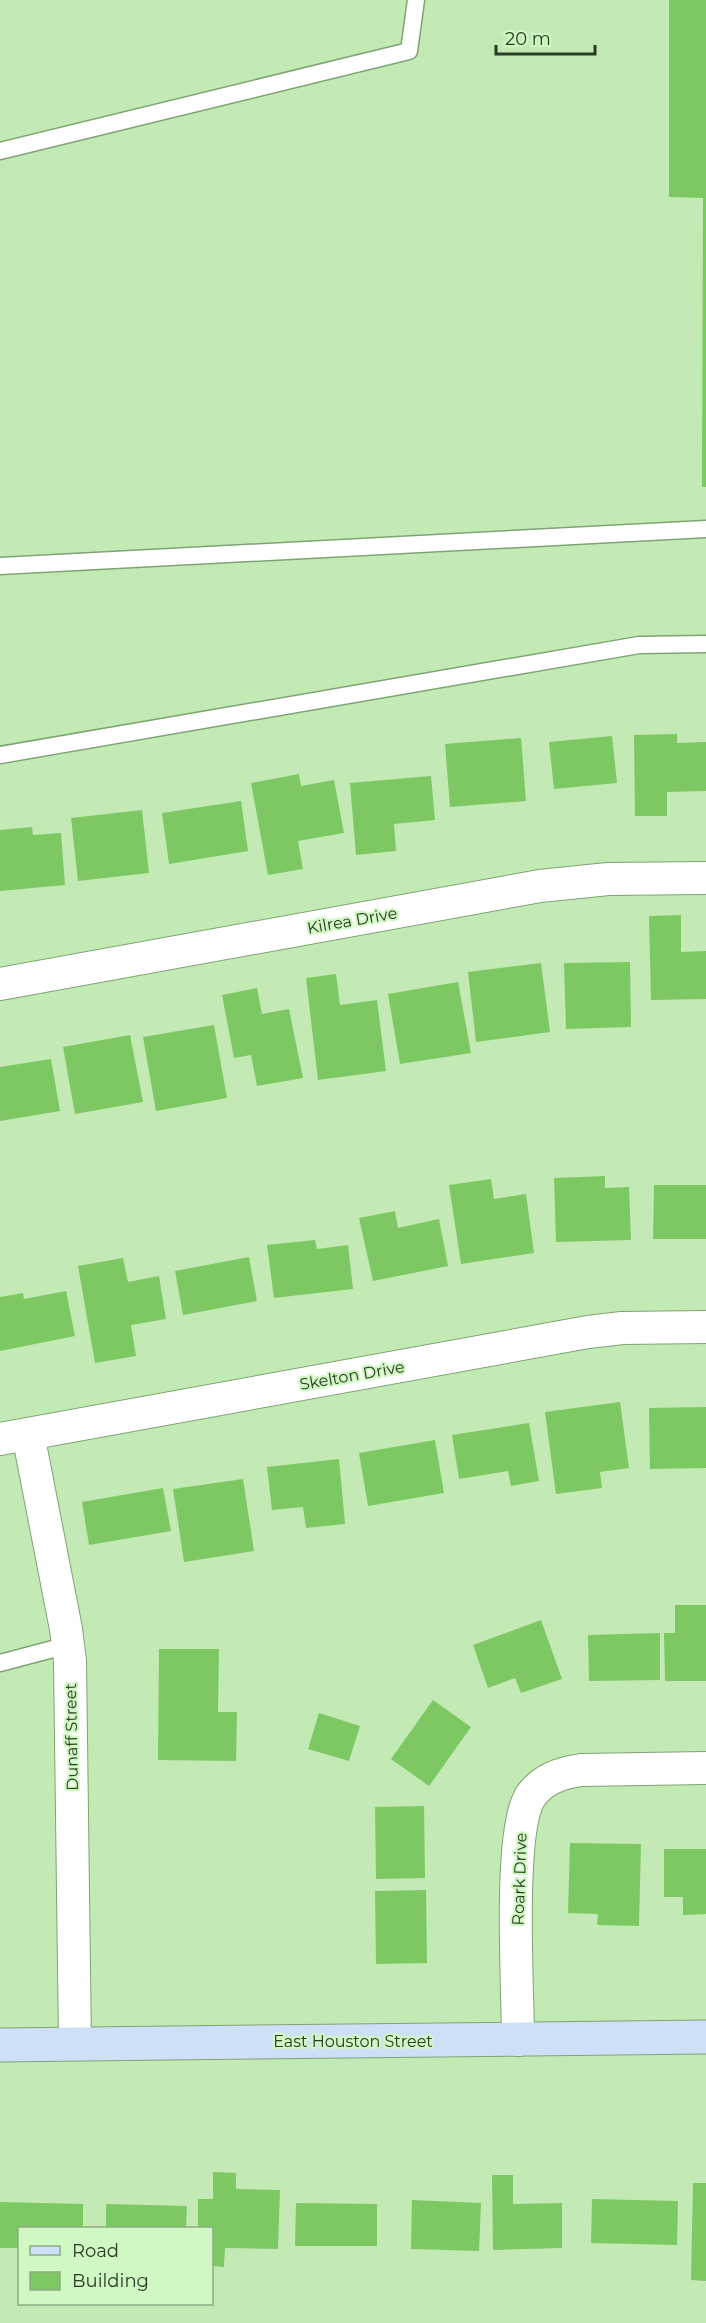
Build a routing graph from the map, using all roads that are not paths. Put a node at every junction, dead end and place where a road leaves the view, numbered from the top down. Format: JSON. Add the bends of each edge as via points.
{"nodes":[{"id":1,"x":416,"y":0,"type":"edge"},
{"id":2,"x":0,"y":151,"type":"edge"},
{"id":3,"x":706,"y":529,"type":"edge"},
{"id":4,"x":0,"y":566,"type":"edge"},
{"id":5,"x":706,"y":644,"type":"edge"},
{"id":6,"x":0,"y":755,"type":"edge"},
{"id":7,"x":706,"y":878,"type":"edge"},
{"id":8,"x":0,"y":984,"type":"edge"},
{"id":9,"x":706,"y":1327,"type":"edge"},
{"id":10,"x":14,"y":1436,"type":"edge"},
{"id":11,"x":68,"y":1644,"type":"junction"},
{"id":12,"x":0,"y":1663,"type":"edge"},
{"id":13,"x":706,"y":1768,"type":"edge"},
{"id":14,"x":706,"y":2037,"type":"edge"},
{"id":15,"x":518,"y":2040,"type":"junction"},
{"id":16,"x":75,"y":2044,"type":"junction"},
{"id":17,"x":0,"y":2045,"type":"edge"}],
"edges":[{"from":1,"to":2,"type":"lane","via":[[409,51]]},
{"from":3,"to":4,"type":"lane"},
{"from":5,"to":6,"type":"lane","via":[[639,645]]},
{"from":7,"to":8,"type":"street","name":"Kilrea Drive","via":[[608,879],[540,886]]},
{"from":9,"to":10,"type":"street","name":"Skelton Drive","via":[[588,1332]]},
{"from":10,"to":11,"type":"street","name":"Dunaff Street"},
{"from":11,"to":12,"type":"lane"},
{"from":11,"to":16,"type":"street","name":"Dunaff Street"},
{"from":13,"to":15,"type":"street","name":"Roark Drive","via":[[562,1773],[544,1782],[531,1796],[522,1813],[517,1853]]},
{"from":14,"to":15,"type":"main road","name":"East Houston Street"},
{"from":15,"to":16,"type":"main road","name":"East Houston Street"},
{"from":16,"to":17,"type":"main road","name":"East Houston Street"}]}
